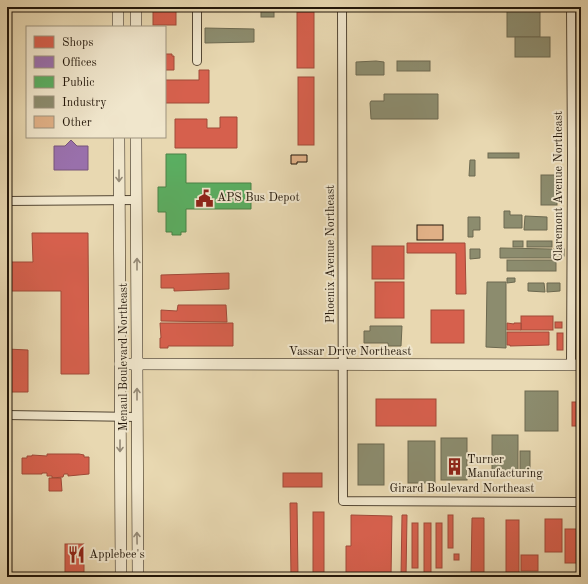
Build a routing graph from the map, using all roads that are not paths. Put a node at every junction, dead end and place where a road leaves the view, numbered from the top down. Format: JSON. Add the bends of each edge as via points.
{"nodes":[{"id":1,"x":118,"y":7,"type":"edge"},
{"id":2,"x":136,"y":7,"type":"edge"},
{"id":3,"x":197,"y":7,"type":"edge"},
{"id":4,"x":342,"y":7,"type":"edge"},
{"id":5,"x":571,"y":7,"type":"edge"},
{"id":6,"x":118,"y":26,"type":"edge"},
{"id":7,"x":136,"y":26,"type":"edge"},
{"id":8,"x":197,"y":61,"type":"dead end"},
{"id":9,"x":119,"y":138,"type":"edge"},
{"id":10,"x":136,"y":138,"type":"edge"},
{"id":11,"x":572,"y":151,"type":"junction"},
{"id":12,"x":581,"y":151,"type":"edge"},
{"id":13,"x":119,"y":200,"type":"junction"},
{"id":14,"x":137,"y":200,"type":"junction"},
{"id":15,"x":7,"y":201,"type":"edge"},
{"id":16,"x":120,"y":364,"type":"junction"},
{"id":17,"x":137,"y":364,"type":"junction"},
{"id":18,"x":343,"y":365,"type":"junction"},
{"id":19,"x":576,"y":365,"type":"edge"},
{"id":20,"x":7,"y":415,"type":"edge"},
{"id":21,"x":120,"y":417,"type":"junction"},
{"id":22,"x":137,"y":417,"type":"junction"},
{"id":23,"x":343,"y":501,"type":"joint"},
{"id":24,"x":581,"y":502,"type":"edge"},
{"id":25,"x":121,"y":577,"type":"edge"},
{"id":26,"x":138,"y":577,"type":"edge"}],
"edges":[{"from":1,"to":6,"type":"main road"},
{"from":2,"to":7,"type":"main road"},
{"from":3,"to":8,"type":"street"},
{"from":4,"to":18,"type":"street","name":"Phoenix Avenue Northeast"},
{"from":5,"to":11,"type":"street","name":"Claremont Avenue Northeast"},
{"from":9,"to":13,"type":"main road","name":"Menaul Boulevard Northeast","one_way":true},
{"from":10,"to":14,"type":"main road","name":"Menaul Boulevard Northeast"},
{"from":11,"to":12,"type":"street"},
{"from":11,"to":19,"type":"street","name":"Claremont Avenue Northeast"},
{"from":13,"to":14,"type":"street"},
{"from":13,"to":15,"type":"street"},
{"from":13,"to":16,"type":"main road","name":"Menaul Boulevard Northeast"},
{"from":17,"to":14,"type":"main road","name":"Menaul Boulevard Northeast","one_way":true},
{"from":16,"to":17,"type":"main road","name":"Vassar Drive Northeast"},
{"from":16,"to":21,"type":"main road","name":"Menaul Boulevard Northeast"},
{"from":17,"to":18,"type":"main road","name":"Vassar Drive Northeast"},
{"from":22,"to":17,"type":"main road","name":"Menaul Boulevard Northeast","one_way":true},
{"from":18,"to":19,"type":"main road","name":"Vassar Drive Northeast"},
{"from":18,"to":23,"type":"street","name":"Phoenix Avenue Northeast"},
{"from":20,"to":21,"type":"street"},
{"from":21,"to":22,"type":"street"},
{"from":21,"to":25,"type":"main road","name":"Menaul Boulevard Northeast","one_way":true},
{"from":26,"to":22,"type":"main road","name":"Menaul Boulevard Northeast","one_way":true},
{"from":23,"to":24,"type":"street","name":"Girard Boulevard Northeast"}]}
